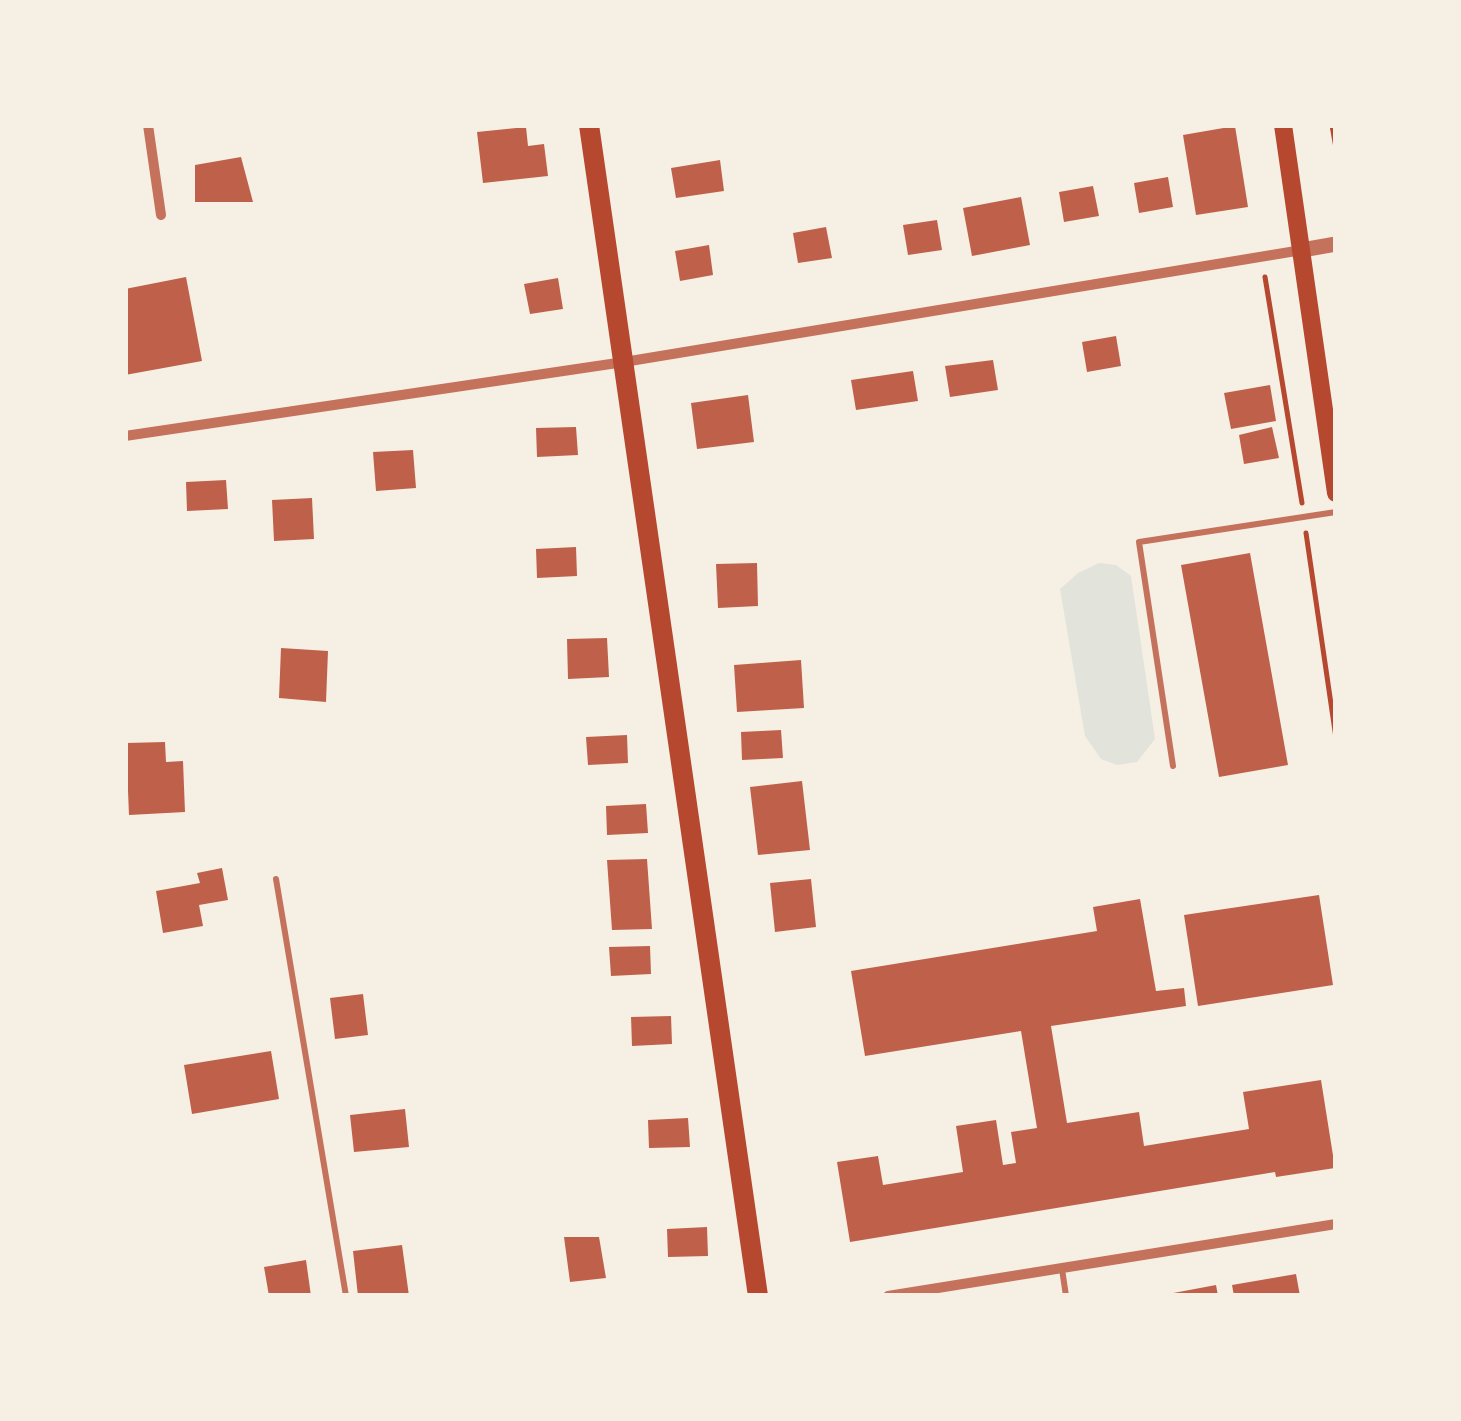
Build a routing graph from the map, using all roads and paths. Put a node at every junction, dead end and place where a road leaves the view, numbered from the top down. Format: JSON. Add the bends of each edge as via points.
{"nodes":[{"id":1,"x":148,"y":125,"type":"edge"},
{"id":2,"x":590,"y":125,"type":"edge"},
{"id":3,"x":1284,"y":125,"type":"edge"},
{"id":4,"x":1332,"y":125,"type":"edge"},
{"id":5,"x":1336,"y":148,"type":"edge"},
{"id":6,"x":161,"y":215,"type":"dead end"},
{"id":7,"x":1336,"y":244,"type":"edge"},
{"id":8,"x":1302,"y":250,"type":"junction"},
{"id":9,"x":624,"y":362,"type":"junction"},
{"id":10,"x":125,"y":436,"type":"edge"},
{"id":11,"x":1336,"y":493,"type":"edge"},
{"id":12,"x":1336,"y":512,"type":"edge"},
{"id":13,"x":1173,"y":766,"type":"dead end"},
{"id":14,"x":276,"y":879,"type":"dead end"},
{"id":15,"x":1336,"y":1224,"type":"edge"},
{"id":16,"x":1062,"y":1269,"type":"junction"},
{"id":17,"x":346,"y":1296,"type":"edge"},
{"id":18,"x":758,"y":1296,"type":"edge"},
{"id":19,"x":888,"y":1296,"type":"edge"},
{"id":20,"x":1066,"y":1296,"type":"edge"}],
"edges":[{"from":1,"to":6,"type":"street"},
{"from":2,"to":9,"type":"main road"},
{"from":3,"to":8,"type":"main road"},
{"from":4,"to":5,"type":"path"},
{"from":7,"to":8,"type":"street"},
{"from":8,"to":9,"type":"street"},
{"from":8,"to":11,"type":"main road"},
{"from":9,"to":10,"type":"street"},
{"from":9,"to":18,"type":"main road"},
{"from":12,"to":13,"type":"lane","via":[[1140,542]]},
{"from":14,"to":17,"type":"lane"},
{"from":15,"to":16,"type":"street"},
{"from":16,"to":19,"type":"street"},
{"from":16,"to":20,"type":"lane"}]}
